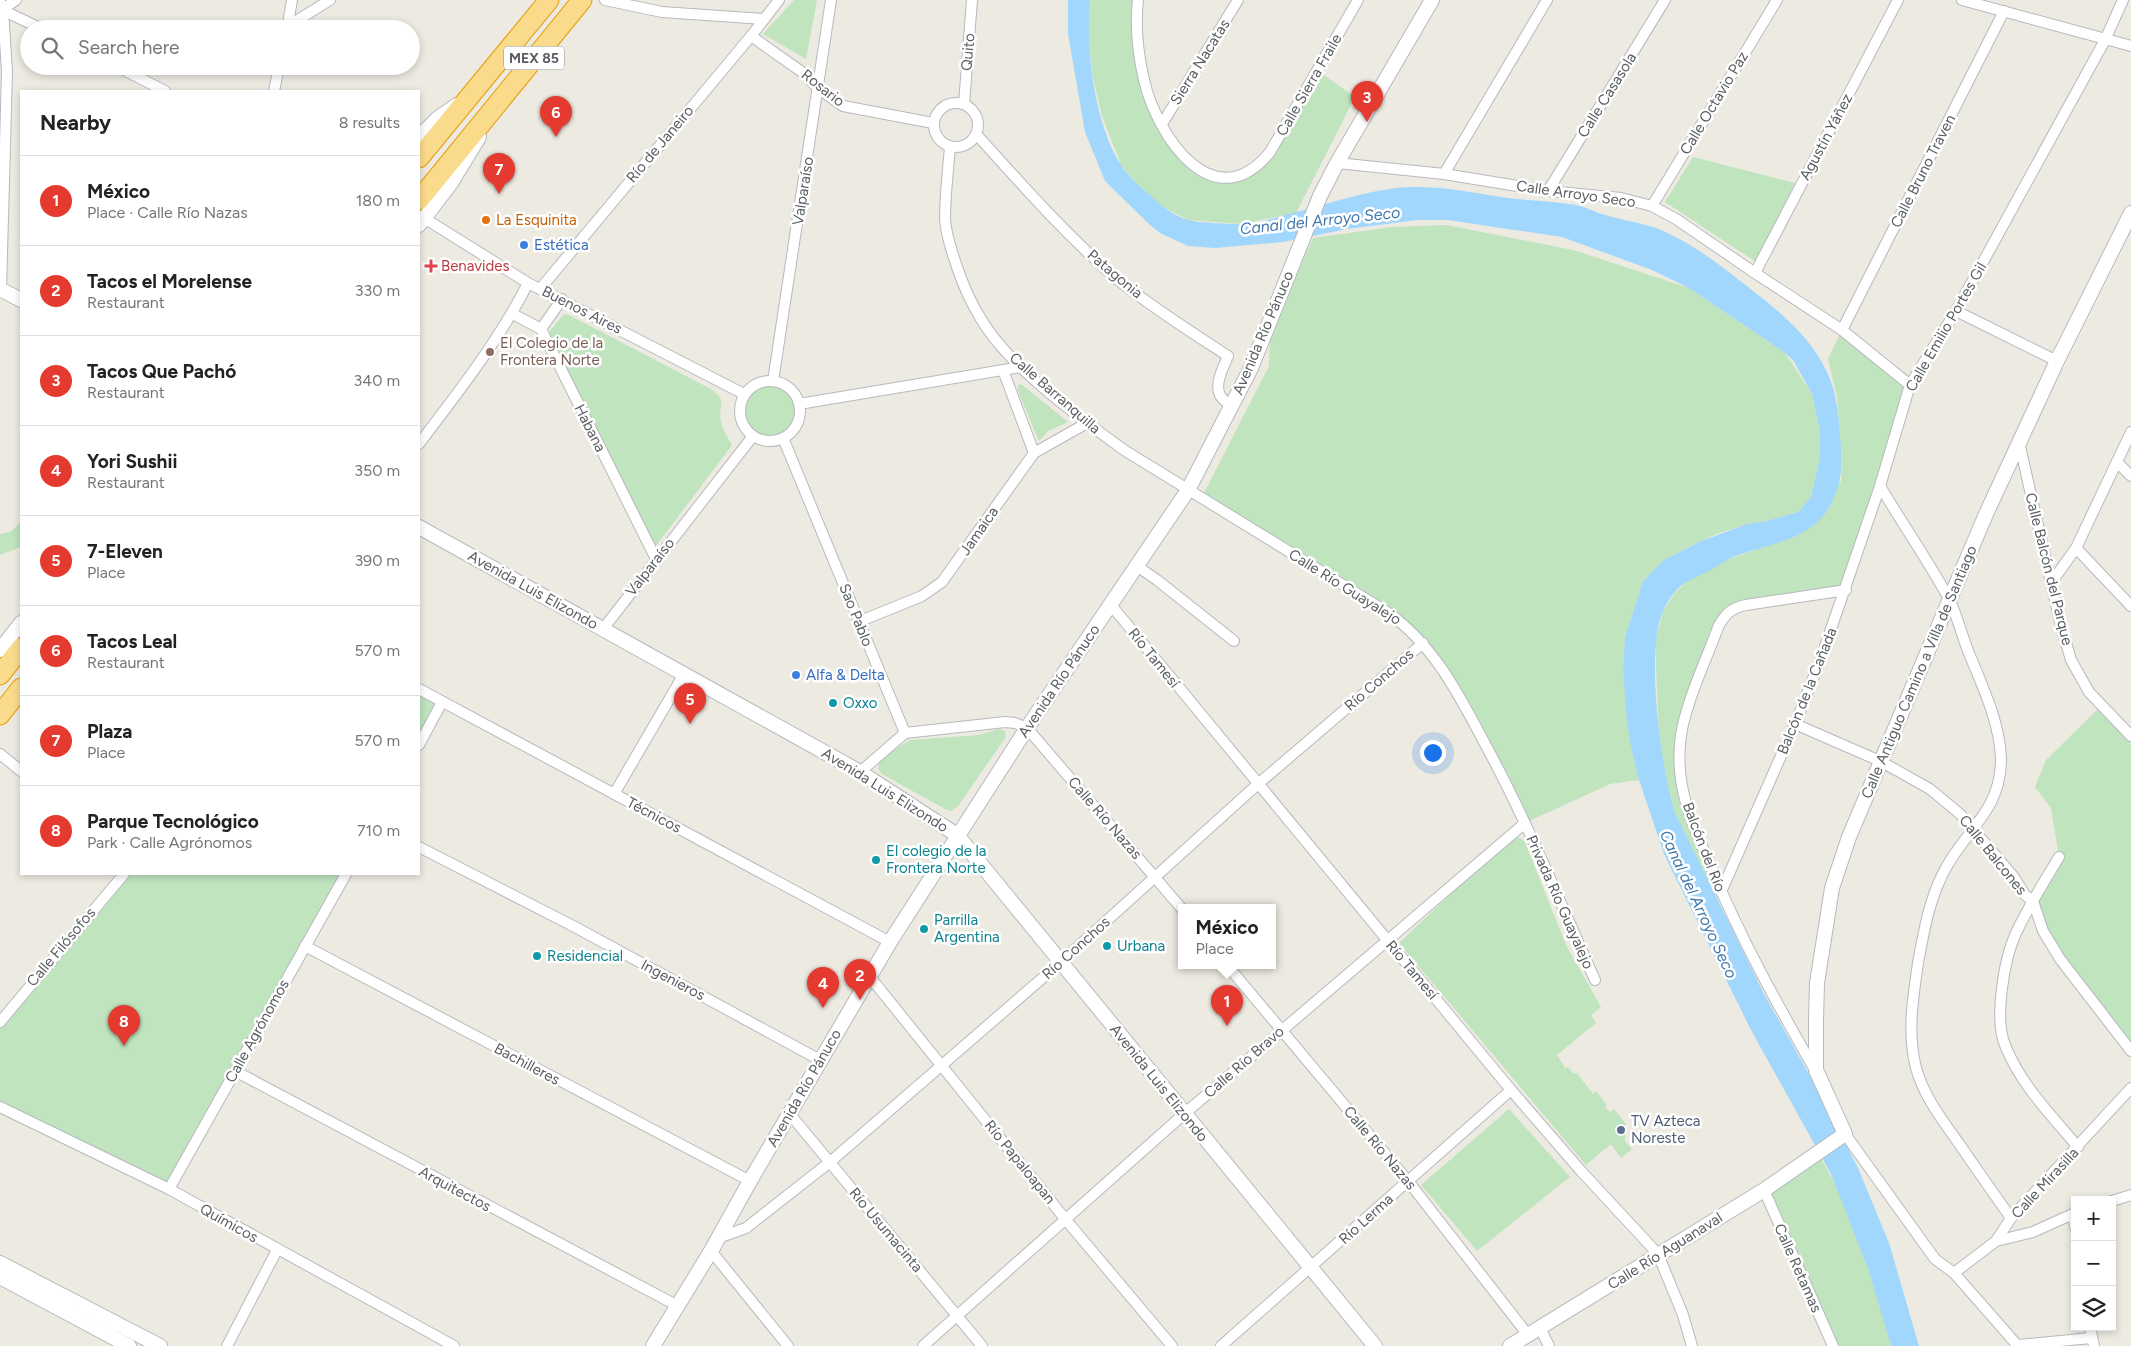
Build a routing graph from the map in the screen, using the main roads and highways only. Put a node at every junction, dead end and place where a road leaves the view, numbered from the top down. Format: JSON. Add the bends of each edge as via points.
{"nodes":[{"id":1,"x":549,"y":0,"type":"edge"},
{"id":2,"x":582,"y":0,"type":"edge"},
{"id":3,"x":420,"y":157,"type":"edge"},
{"id":4,"x":420,"y":214,"type":"edge"},
{"id":5,"x":20,"y":649,"type":"edge"},
{"id":6,"x":0,"y":675,"type":"edge"},
{"id":7,"x":20,"y":689,"type":"edge"},
{"id":8,"x":2,"y":713,"type":"edge"}],
"edges":[{"from":1,"to":3,"type":"highway","number":"MEX 85"},
{"from":2,"to":4,"type":"highway","number":"MEX 85","via":[[487,116]]},
{"from":5,"to":6,"type":"highway"},
{"from":7,"to":8,"type":"highway"}]}
